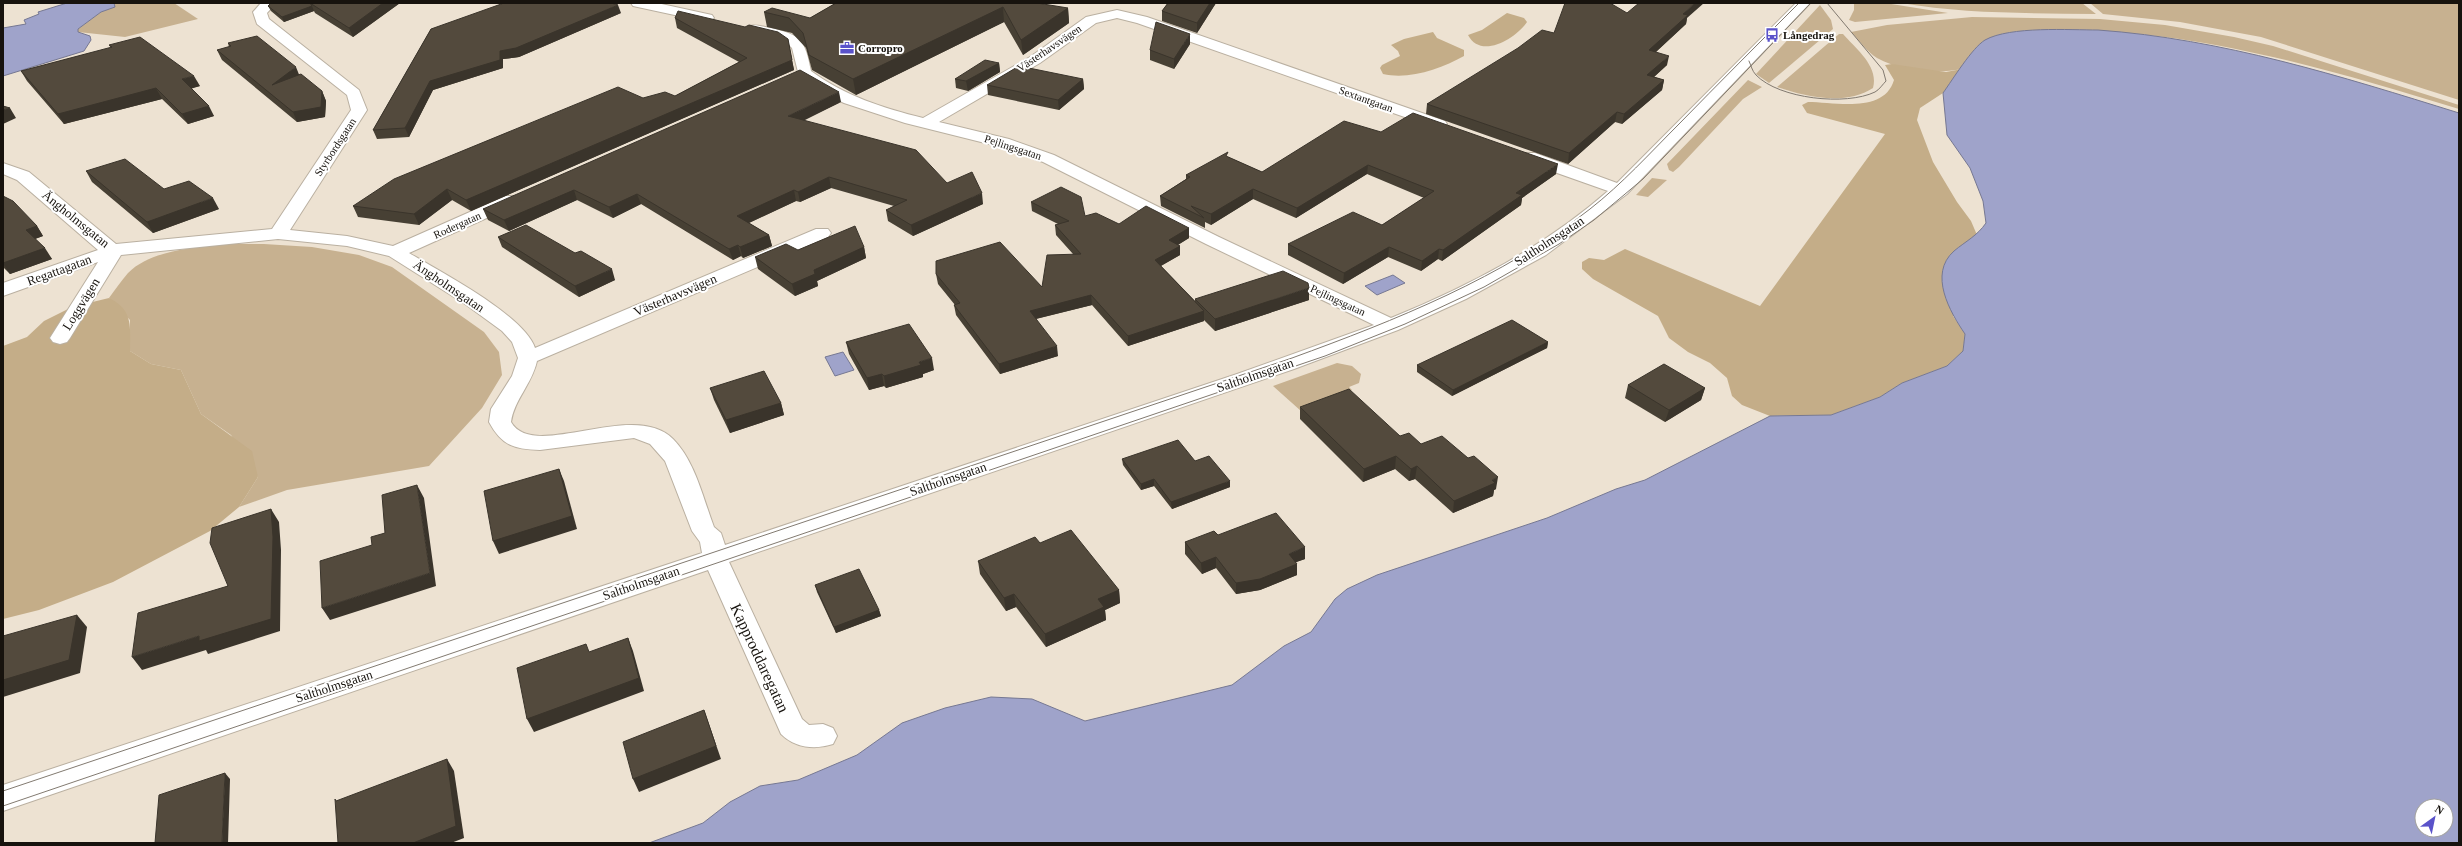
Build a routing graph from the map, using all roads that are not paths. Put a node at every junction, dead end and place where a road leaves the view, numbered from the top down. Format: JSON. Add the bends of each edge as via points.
{"nodes":[{"id":1,"x":269,"y":3,"type":"edge"},
{"id":2,"x":638,"y":3,"type":"edge"},
{"id":3,"x":1803,"y":3,"type":"edge"},
{"id":4,"x":1110,"y":14,"type":"joint"},
{"id":5,"x":804,"y":73,"type":"junction"},
{"id":6,"x":787,"y":79,"type":"edge"},
{"id":7,"x":927,"y":122,"type":"junction"},
{"id":8,"x":1452,"y":129,"type":"edge"},
{"id":9,"x":1518,"y":153,"type":"edge"},
{"id":10,"x":3,"y":168,"type":"edge"},
{"id":11,"x":1621,"y":190,"type":"junction"},
{"id":12,"x":523,"y":195,"type":"edge"},
{"id":13,"x":822,"y":233,"type":"dead end"},
{"id":14,"x":278,"y":234,"type":"junction"},
{"id":15,"x":114,"y":250,"type":"junction"},
{"id":16,"x":395,"y":252,"type":"junction"},
{"id":17,"x":3,"y":290,"type":"edge"},
{"id":18,"x":1391,"y":326,"type":"junction"},
{"id":19,"x":60,"y":338,"type":"dead end"},
{"id":20,"x":528,"y":358,"type":"junction"},
{"id":21,"x":715,"y":558,"type":"junction"},
{"id":22,"x":822,"y":736,"type":"dead end"},
{"id":23,"x":3,"y":798,"type":"edge"}],
"edges":[{"from":1,"to":14,"type":"street","name":"Styrbordsgatan","via":[[260,12],[262,21],[354,93],[358,110]]},
{"from":2,"to":5,"type":"street","via":[[786,37],[795,42],[801,53]]},
{"from":3,"to":11,"type":"street","name":"Saltholmsgatan"},
{"from":4,"to":7,"type":"street","name":"Västerhavsvägen","via":[[1091,20],[1035,60]]},
{"from":4,"to":8,"type":"street","name":"Sextantgatan","via":[[1137,18]]},
{"from":5,"to":6,"type":"street"},
{"from":5,"to":7,"type":"street","name":"Pejlingsgatan","via":[[822,87],[839,95]]},
{"from":7,"to":18,"type":"street","name":"Pejlingsgatan","via":[[1009,144],[1046,157]]},
{"from":9,"to":11,"type":"street"},
{"from":10,"to":15,"type":"street","name":"Ängholmsgatan","via":[[23,176],[106,247]]},
{"from":11,"to":18,"type":"street","name":"Saltholmsgatan","via":[[1576,226],[1530,255],[1464,292]]},
{"from":12,"to":16,"type":"street","name":"Rodergatan"},
{"from":13,"to":20,"type":"street","name":"Västerhavsvägen"},
{"from":14,"to":15,"type":"street","name":"Ängholmsgatan"},
{"from":14,"to":16,"type":"street","name":"Ängholmsgatan","via":[[347,241]]},
{"from":15,"to":17,"type":"street","name":"Regattagatan"},
{"from":15,"to":19,"type":"street","name":"Loggvägen"},
{"from":16,"to":20,"type":"street","name":"Ängholmsgatan","via":[[472,300],[509,327],[522,340]]},
{"from":18,"to":21,"type":"street","name":"Saltholmsgatan","via":[[1244,379]]},
{"from":20,"to":21,"type":"street","via":[[523,376],[502,409],[500,422],[506,433],[516,440],[535,443],[634,431],[655,438],[665,444],[677,462],[704,531],[712,540]]},
{"from":21,"to":22,"type":"street","name":"Kapproddaregatan","via":[[791,726],[805,737]]},
{"from":21,"to":23,"type":"street","name":"Saltholmsgatan"}]}
